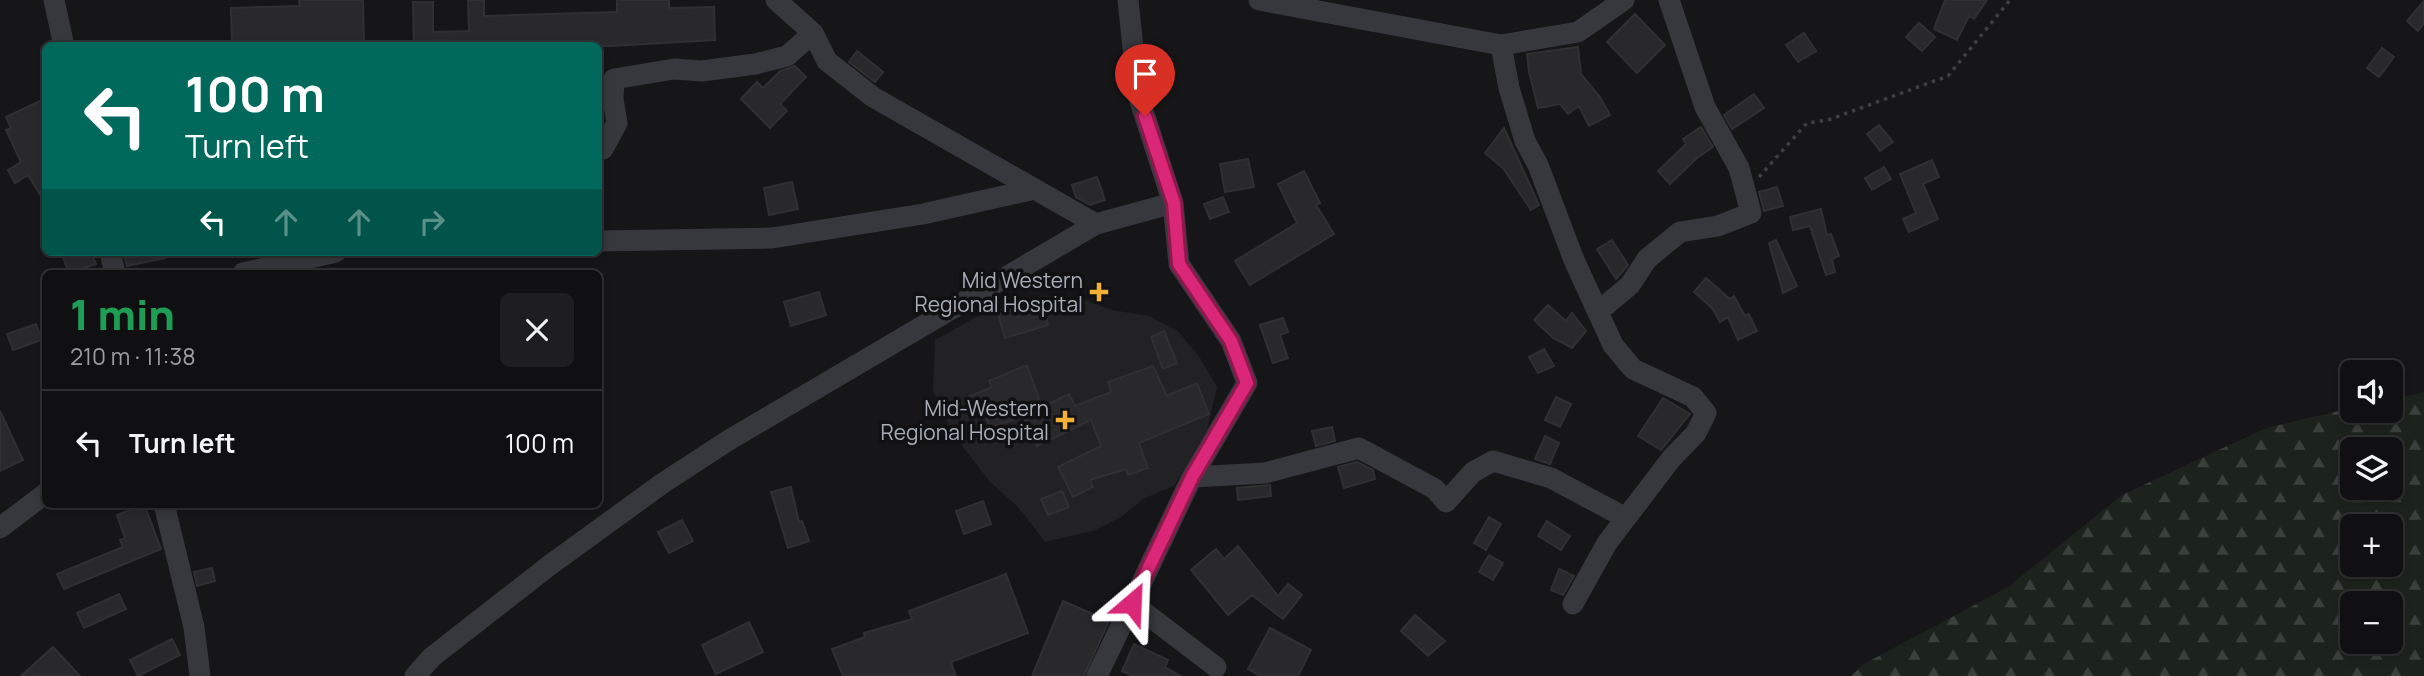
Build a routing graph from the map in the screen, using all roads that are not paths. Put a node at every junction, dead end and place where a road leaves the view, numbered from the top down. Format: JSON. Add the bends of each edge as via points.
{"nodes":[{"id":1,"x":54,"y":0,"type":"edge"},
{"id":2,"x":776,"y":0,"type":"edge"},
{"id":3,"x":1128,"y":0,"type":"edge"},
{"id":4,"x":1259,"y":0,"type":"edge"},
{"id":5,"x":1624,"y":0,"type":"edge"},
{"id":6,"x":1669,"y":0,"type":"edge"},
{"id":7,"x":813,"y":33,"type":"junction"},
{"id":8,"x":63,"y":42,"type":"edge"},
{"id":9,"x":1501,"y":45,"type":"junction"},
{"id":10,"x":603,"y":149,"type":"dead end"},
{"id":11,"x":1035,"y":189,"type":"junction"},
{"id":12,"x":1174,"y":203,"type":"junction"},
{"id":13,"x":1096,"y":224,"type":"junction"},
{"id":14,"x":602,"y":241,"type":"edge"},
{"id":15,"x":318,"y":256,"type":"edge"},
{"id":16,"x":256,"y":270,"type":"edge"},
{"id":17,"x":1599,"y":312,"type":"junction"},
{"id":18,"x":1192,"y":477,"type":"junction"},
{"id":19,"x":42,"y":496,"type":"edge"},
{"id":20,"x":165,"y":508,"type":"edge"},
{"id":21,"x":1626,"y":518,"type":"junction"},
{"id":22,"x":0,"y":528,"type":"edge"},
{"id":23,"x":1132,"y":603,"type":"junction"},
{"id":24,"x":1573,"y":604,"type":"dead end"},
{"id":25,"x":1216,"y":667,"type":"dead end"},
{"id":26,"x":200,"y":676,"type":"edge"},
{"id":27,"x":415,"y":676,"type":"edge"},
{"id":28,"x":1097,"y":676,"type":"edge"}],
"edges":[{"from":1,"to":8,"type":"street"},
{"from":2,"to":7,"type":"street"},
{"from":3,"to":12,"type":"street","via":[[1138,95]]},
{"from":4,"to":9,"type":"street"},
{"from":5,"to":9,"type":"street","via":[[1578,32]]},
{"from":6,"to":17,"type":"street","via":[[1705,107],[1739,168],[1751,212],[1718,226],[1680,232],[1647,259],[1630,285]]},
{"from":7,"to":10,"type":"street","via":[[787,56],[755,64],[656,71],[614,79],[617,123]]},
{"from":7,"to":11,"type":"street","via":[[827,61],[873,97]]},
{"from":9,"to":17,"type":"street","via":[[1525,141]]},
{"from":11,"to":13,"type":"street"},
{"from":11,"to":14,"type":"street","via":[[923,214],[772,238]]},
{"from":12,"to":13,"type":"street"},
{"from":12,"to":18,"type":"street","via":[[1179,264],[1231,341],[1247,383]]},
{"from":13,"to":27,"type":"street","via":[[663,483],[432,657]]},
{"from":15,"to":16,"type":"street"},
{"from":17,"to":21,"type":"street","via":[[1612,345],[1633,369],[1693,397],[1706,413],[1696,433]]},
{"from":18,"to":21,"type":"street","via":[[1265,473],[1359,448],[1435,489],[1446,502],[1473,472],[1493,461],[1552,478]]},
{"from":18,"to":23,"type":"street"},
{"from":19,"to":22,"type":"street"},
{"from":20,"to":26,"type":"street","via":[[194,627]]},
{"from":21,"to":24,"type":"street"},
{"from":23,"to":25,"type":"street"},
{"from":23,"to":28,"type":"street"}]}
